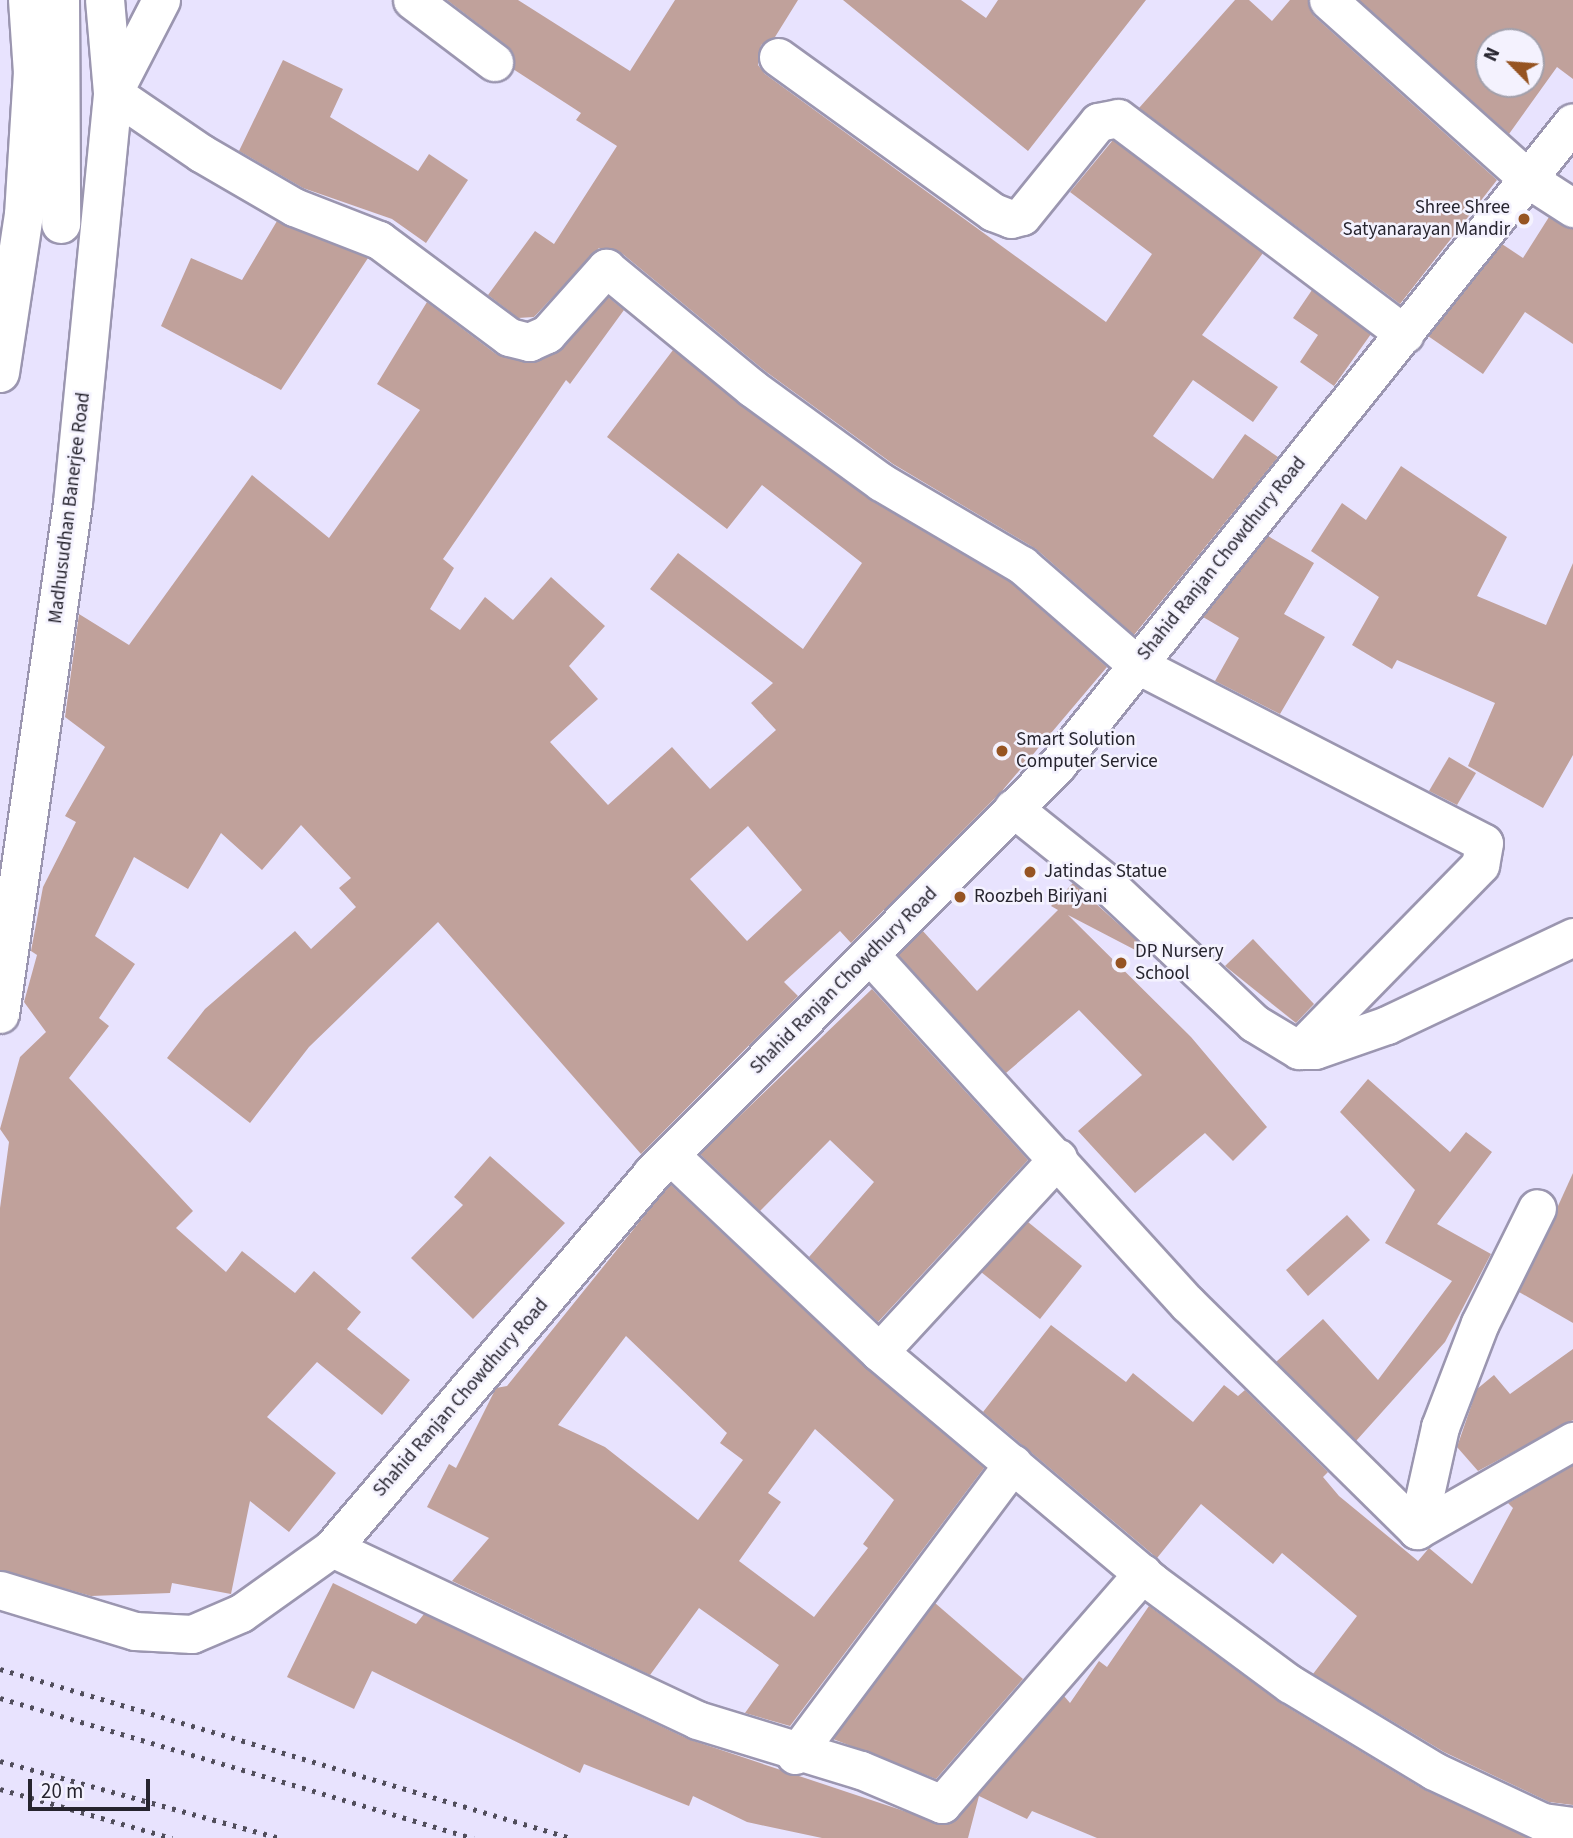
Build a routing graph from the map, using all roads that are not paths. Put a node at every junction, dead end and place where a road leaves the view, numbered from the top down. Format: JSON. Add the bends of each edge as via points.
{"nodes":[{"id":1,"x":28,"y":0,"type":"edge"},
{"id":2,"x":60,"y":0,"type":"edge"},
{"id":3,"x":105,"y":0,"type":"edge"},
{"id":4,"x":162,"y":0,"type":"edge"},
{"id":5,"x":412,"y":0,"type":"edge"},
{"id":6,"x":1328,"y":0,"type":"edge"},
{"id":7,"x":778,"y":57,"type":"dead end"},
{"id":8,"x":494,"y":62,"type":"dead end"},
{"id":9,"x":113,"y":93,"type":"junction"},
{"id":10,"x":1573,"y":122,"type":"edge"},
{"id":11,"x":1528,"y":179,"type":"junction"},
{"id":12,"x":1573,"y":208,"type":"edge"},
{"id":13,"x":12,"y":210,"type":"edge"},
{"id":14,"x":61,"y":224,"type":"dead end"},
{"id":15,"x":1405,"y":334,"type":"junction"},
{"id":16,"x":0,"y":373,"type":"edge"},
{"id":17,"x":1136,"y":664,"type":"junction"},
{"id":18,"x":1013,"y":808,"type":"junction"},
{"id":19,"x":1573,"y":937,"type":"edge"},
{"id":20,"x":872,"y":956,"type":"junction"},
{"id":21,"x":0,"y":1014,"type":"edge"},
{"id":22,"x":1299,"y":1050,"type":"junction"},
{"id":23,"x":670,"y":1155,"type":"junction"},
{"id":24,"x":1058,"y":1158,"type":"junction"},
{"id":25,"x":1537,"y":1208,"type":"dead end"},
{"id":26,"x":879,"y":1352,"type":"junction"},
{"id":27,"x":1573,"y":1441,"type":"edge"},
{"id":28,"x":1013,"y":1464,"type":"junction"},
{"id":29,"x":1417,"y":1530,"type":"junction"},
{"id":30,"x":332,"y":1548,"type":"junction"},
{"id":31,"x":1143,"y":1573,"type":"junction"},
{"id":32,"x":0,"y":1591,"type":"edge"},
{"id":33,"x":795,"y":1755,"type":"junction"},
{"id":34,"x":1573,"y":1826,"type":"edge"}],
"edges":[{"from":1,"to":13,"type":"street","via":[[33,73]]},
{"from":2,"to":14,"type":"street"},
{"from":3,"to":9,"type":"street","name":"Madhusudhan Banerjee Road"},
{"from":4,"to":9,"type":"street"},
{"from":5,"to":8,"type":"street"},
{"from":6,"to":11,"type":"street"},
{"from":7,"to":15,"type":"street","via":[[993,212],[1011,219],[1022,216],[1098,122],[1118,118]]},
{"from":9,"to":17,"type":"street","via":[[294,207],[379,240],[509,337],[529,342],[547,334],[606,268],[752,388],[881,482],[1022,565]]},
{"from":9,"to":21,"type":"street","name":"Madhusudhan Banerjee Road","via":[[74,503]]},
{"from":10,"to":11,"type":"street","name":"Shahid Ranjan Chowdhury Road"},
{"from":11,"to":12,"type":"street"},
{"from":11,"to":15,"type":"street","name":"Shahid Ranjan Chowdhury Road"},
{"from":13,"to":16,"type":"street"},
{"from":15,"to":17,"type":"street","name":"Shahid Ranjan Chowdhury Road"},
{"from":17,"to":18,"type":"street","name":"Shahid Ranjan Chowdhury Road","via":[[1057,765]]},
{"from":17,"to":22,"type":"street","via":[[1484,843],[1480,865]]},
{"from":18,"to":20,"type":"street","name":"Shahid Ranjan Chowdhury Road"},
{"from":18,"to":22,"type":"street","via":[[1105,882],[1254,1023]]},
{"from":19,"to":22,"type":"street","via":[[1387,1025],[1315,1050]]},
{"from":20,"to":23,"type":"street","name":"Shahid Ranjan Chowdhury Road"},
{"from":20,"to":24,"type":"street"},
{"from":23,"to":26,"type":"street"},
{"from":23,"to":30,"type":"street","name":"Shahid Ranjan Chowdhury Road"},
{"from":24,"to":26,"type":"street"},
{"from":24,"to":29,"type":"street","via":[[1188,1304]]},
{"from":25,"to":29,"type":"street","via":[[1480,1323],[1440,1427]]},
{"from":26,"to":28,"type":"street"},
{"from":27,"to":29,"type":"street"},
{"from":28,"to":31,"type":"street"},
{"from":28,"to":33,"type":"street"},
{"from":30,"to":32,"type":"street","name":"Shahid Ranjan Chowdhury Road","via":[[241,1613],[192,1634],[135,1631]]},
{"from":30,"to":33,"type":"street","via":[[697,1720]]},
{"from":31,"to":33,"type":"street","via":[[942,1804],[861,1770]]},
{"from":31,"to":34,"type":"street","via":[[1290,1684],[1434,1771],[1543,1822]]}]}
